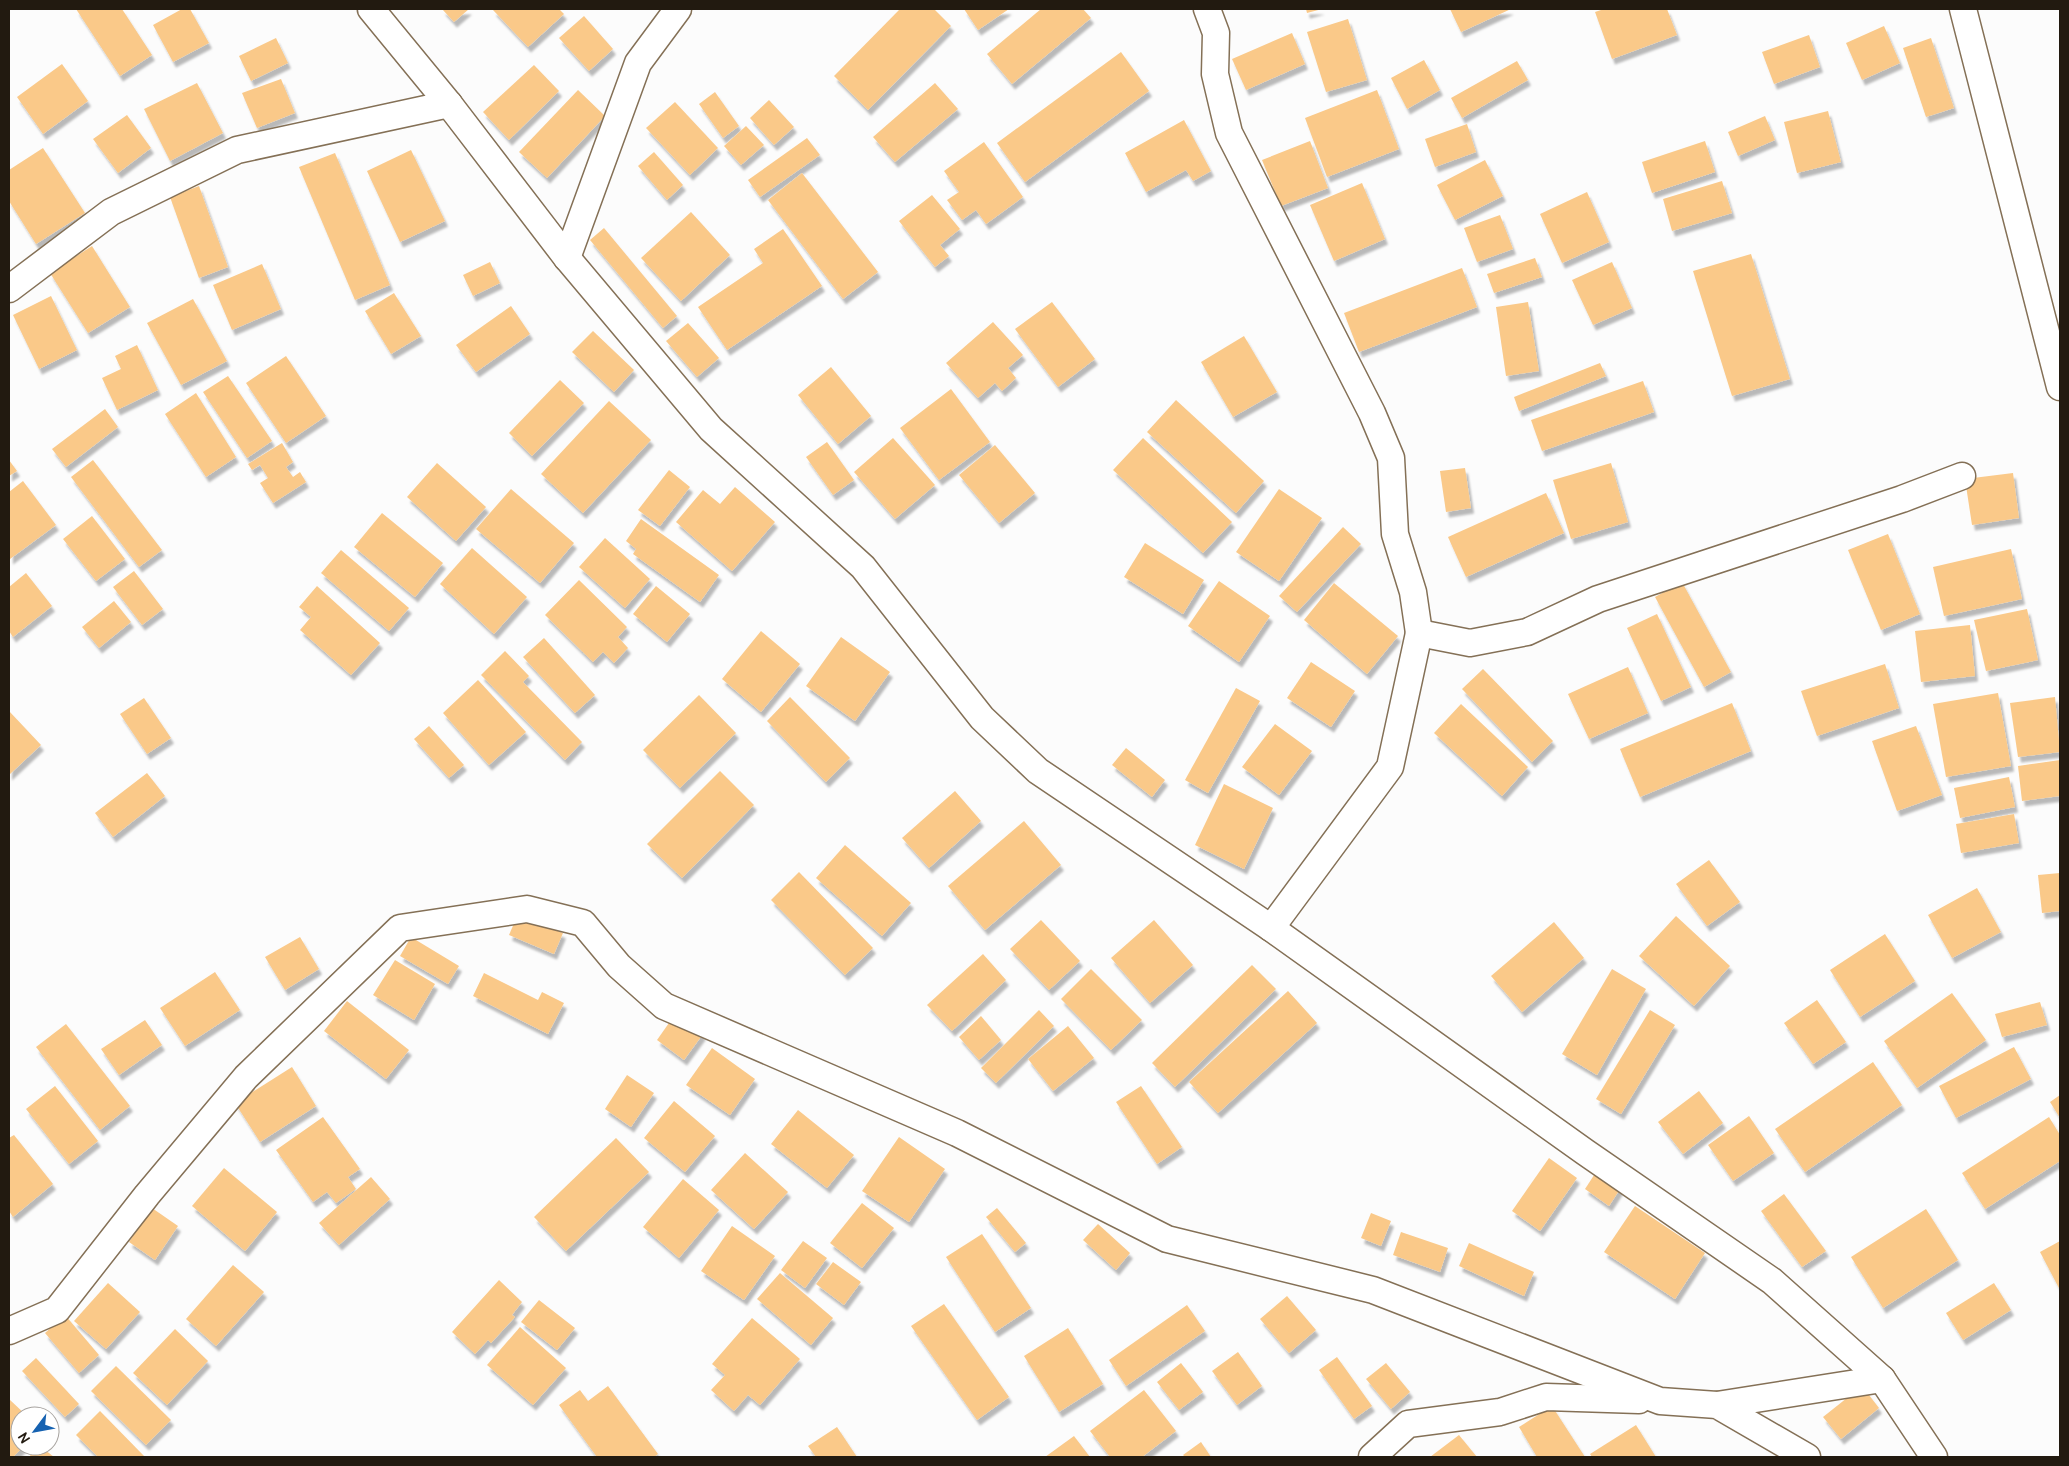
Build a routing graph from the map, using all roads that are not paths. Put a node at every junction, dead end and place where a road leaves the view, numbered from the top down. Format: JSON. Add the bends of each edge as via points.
{"nodes":[{"id":1,"x":371,"y":9,"type":"edge"},
{"id":2,"x":678,"y":9,"type":"edge"},
{"id":3,"x":1207,"y":9,"type":"edge"},
{"id":4,"x":1963,"y":9,"type":"edge"},
{"id":5,"x":449,"y":104,"type":"junction"},
{"id":6,"x":568,"y":258,"type":"junction"},
{"id":7,"x":9,"y":289,"type":"edge"},
{"id":8,"x":2060,"y":387,"type":"edge"},
{"id":9,"x":1962,"y":476,"type":"dead end"},
{"id":10,"x":1419,"y":633,"type":"junction"},
{"id":11,"x":1271,"y":928,"type":"junction"},
{"id":12,"x":9,"y":1331,"type":"edge"},
{"id":13,"x":1558,"y":1362,"type":"junction"},
{"id":14,"x":1882,"y":1379,"type":"junction"},
{"id":15,"x":1546,"y":1397,"type":"junction"},
{"id":16,"x":1660,"y":1401,"type":"junction"},
{"id":17,"x":1717,"y":1405,"type":"junction"},
{"id":18,"x":1372,"y":1457,"type":"edge"},
{"id":19,"x":1807,"y":1457,"type":"edge"},
{"id":20,"x":1934,"y":1457,"type":"edge"}],
"edges":[{"from":1,"to":5,"type":"street"},
{"from":2,"to":6,"type":"street","via":[[638,63]]},
{"from":3,"to":10,"type":"street","via":[[1216,33],[1215,74],[1229,133],[1372,412],[1392,458],[1395,534],[1413,592]]},
{"from":4,"to":8,"type":"street"},
{"from":5,"to":6,"type":"street"},
{"from":5,"to":7,"type":"street","via":[[237,150],[111,212]]},
{"from":6,"to":11,"type":"street","via":[[711,429],[863,567],[982,718],[1038,771]]},
{"from":9,"to":10,"type":"street","via":[[1902,499],[1598,599],[1527,632],[1470,643]]},
{"from":10,"to":11,"type":"street","via":[[1390,768]]},
{"from":11,"to":14,"type":"street","via":[[1772,1281]]},
{"from":12,"to":13,"type":"street","via":[[56,1310],[246,1077],[400,928],[527,909],[583,923],[619,966],[664,1006],[957,1134],[1168,1239],[1373,1290]]},
{"from":13,"to":15,"type":"street"},
{"from":13,"to":16,"type":"street"},
{"from":14,"to":17,"type":"street"},
{"from":14,"to":20,"type":"street"},
{"from":15,"to":16,"type":"street"},
{"from":15,"to":18,"type":"street","via":[[1500,1412],[1408,1424]]},
{"from":16,"to":17,"type":"street"},
{"from":17,"to":19,"type":"street"}]}
